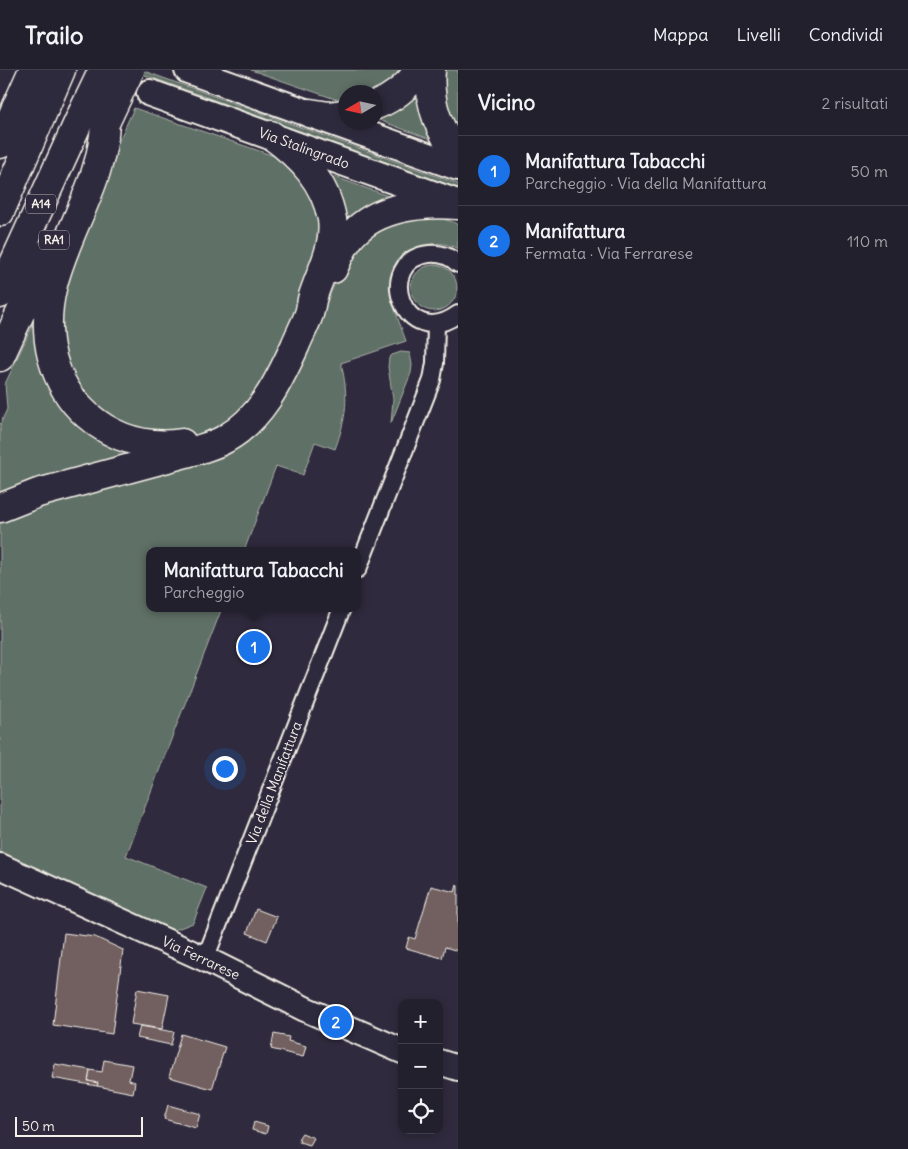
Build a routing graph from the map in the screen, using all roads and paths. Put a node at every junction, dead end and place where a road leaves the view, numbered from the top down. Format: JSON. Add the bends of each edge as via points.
{"nodes":[{"id":1,"x":61,"y":70,"type":"edge"},
{"id":2,"x":103,"y":70,"type":"edge"},
{"id":3,"x":130,"y":70,"type":"edge"},
{"id":4,"x":188,"y":70,"type":"edge"},
{"id":5,"x":419,"y":70,"type":"edge"},
{"id":6,"x":431,"y":70,"type":"edge"},
{"id":7,"x":34,"y":88,"type":"edge"},
{"id":8,"x":150,"y":93,"type":"dead end"},
{"id":9,"x":383,"y":102,"type":"edge"},
{"id":10,"x":310,"y":113,"type":"junction"},
{"id":11,"x":338,"y":115,"type":"edge"},
{"id":12,"x":94,"y":119,"type":"junction"},
{"id":13,"x":0,"y":123,"type":"edge"},
{"id":14,"x":270,"y":135,"type":"junction"},
{"id":15,"x":0,"y":144,"type":"edge"},
{"id":16,"x":458,"y":154,"type":"edge"},
{"id":17,"x":458,"y":168,"type":"edge"},
{"id":18,"x":458,"y":204,"type":"edge"},
{"id":19,"x":0,"y":212,"type":"edge"},
{"id":20,"x":458,"y":264,"type":"edge"},
{"id":21,"x":0,"y":294,"type":"edge"},
{"id":22,"x":309,"y":314,"type":"junction"},
{"id":23,"x":458,"y":314,"type":"edge"},
{"id":24,"x":436,"y":324,"type":"junction"},
{"id":25,"x":0,"y":357,"type":"edge"},
{"id":26,"x":241,"y":427,"type":"junction"},
{"id":27,"x":0,"y":508,"type":"edge"},
{"id":28,"x":361,"y":561,"type":"edge"},
{"id":29,"x":340,"y":612,"type":"edge"},
{"id":30,"x":0,"y":866,"type":"edge"},
{"id":31,"x":205,"y":959,"type":"junction"},
{"id":32,"x":398,"y":1049,"type":"edge"},
{"id":33,"x":443,"y":1063,"type":"edge"},
{"id":34,"x":458,"y":1068,"type":"edge"}],
"edges":[{"from":1,"to":7,"type":"highway","number":"A14"},
{"from":2,"to":12,"type":"highway","number":"A14","bridge":true},
{"from":3,"to":12,"type":"highway","number":"RA1","bridge":true},
{"from":4,"to":10,"type":"main road"},
{"from":5,"to":9,"type":"highway","via":[[403,88]]},
{"from":6,"to":16,"type":"highway","via":[[434,112]]},
{"from":7,"to":13,"type":"highway"},
{"from":7,"to":15,"type":"highway"},
{"from":7,"to":19,"type":"highway","number":"A14"},
{"from":8,"to":14,"type":"main road","name":"Via Stalingrado"},
{"from":10,"to":11,"type":"highway"},
{"from":10,"to":17,"type":"main road"},
{"from":12,"to":21,"type":"highway","number":"A14"},
{"from":12,"to":25,"type":"highway","number":"RA1","via":[[44,262]]},
{"from":12,"to":26,"type":"highway","via":[[104,144],[100,161],[52,285],[48,329],[58,373],[68,393],[86,414],[108,430],[137,442],[154,445],[180,443]]},
{"from":14,"to":18,"type":"main road","name":"Via Stalingrado"},
{"from":14,"to":22,"type":"highway","via":[[298,156],[311,171],[323,192],[332,220],[330,248]]},
{"from":18,"to":22,"type":"highway","via":[[404,208],[386,212],[364,224],[348,240]]},
{"from":20,"to":24,"type":"street","via":[[446,256],[427,254],[412,261],[401,275],[399,296],[405,310],[419,321]]},
{"from":22,"to":26,"type":"highway","via":[[275,387],[259,410]]},
{"from":23,"to":24,"type":"street"},
{"from":24,"to":28,"type":"street","via":[[436,363],[432,380]]},
{"from":26,"to":27,"type":"highway","via":[[225,440],[208,446],[45,491]]},
{"from":29,"to":31,"type":"street","name":"Via della Manifattura"},
{"from":30,"to":31,"type":"main road","name":"Via Ferrarese"},
{"from":31,"to":32,"type":"main road","name":"Via Ferrarese","via":[[305,1009]]},
{"from":33,"to":34,"type":"main road"}]}
